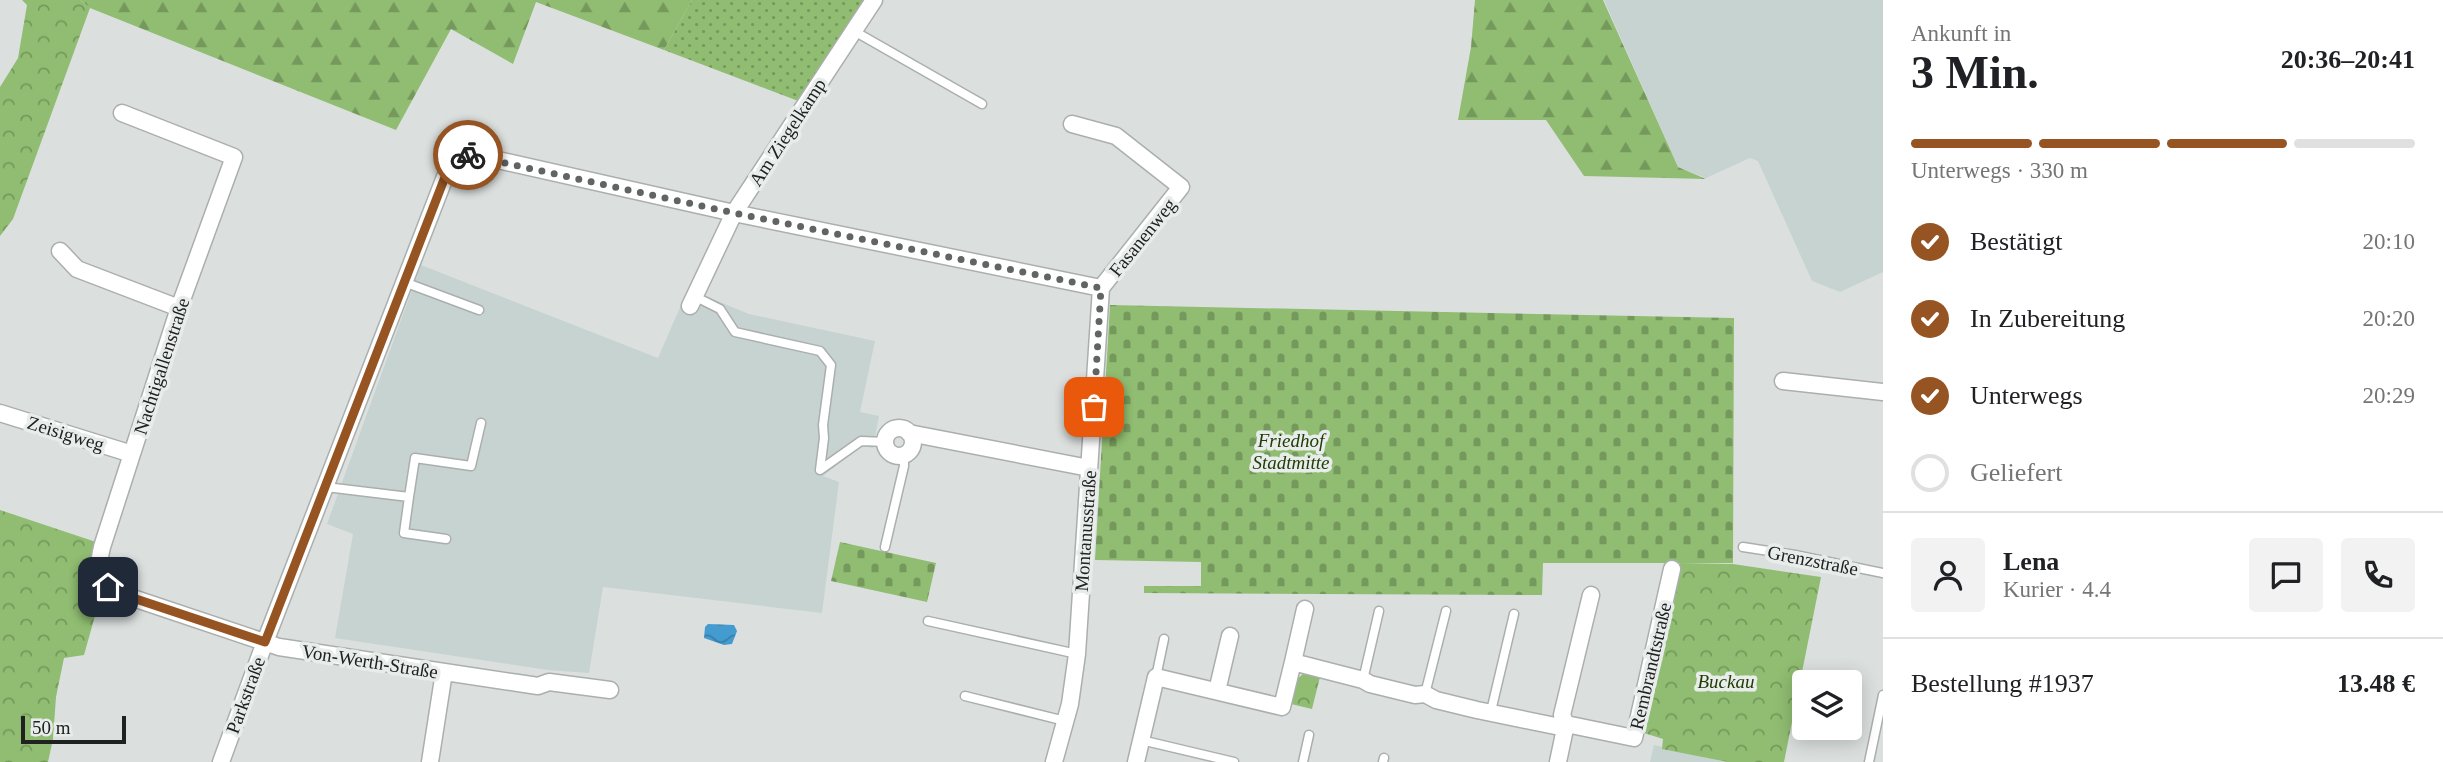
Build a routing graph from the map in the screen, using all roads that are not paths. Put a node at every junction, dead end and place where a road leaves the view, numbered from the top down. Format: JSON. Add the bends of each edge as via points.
{"nodes":[{"id":1,"x":873,"y":0,"type":"edge"},
{"id":2,"x":854,"y":30,"type":"junction"},
{"id":3,"x":982,"y":104,"type":"dead end"},
{"id":4,"x":122,"y":113,"type":"dead end"},
{"id":5,"x":1072,"y":124,"type":"dead end"},
{"id":6,"x":734,"y":213,"type":"junction"},
{"id":7,"x":60,"y":251,"type":"dead end"},
{"id":8,"x":404,"y":282,"type":"junction"},
{"id":9,"x":1101,"y":288,"type":"junction"},
{"id":10,"x":692,"y":301,"type":"joint"},
{"id":11,"x":179,"y":308,"type":"junction"},
{"id":12,"x":479,"y":310,"type":"dead end"},
{"id":13,"x":1783,"y":381,"type":"dead end"},
{"id":14,"x":1883,"y":392,"type":"edge"},
{"id":15,"x":0,"y":413,"type":"edge"},
{"id":16,"x":481,"y":423,"type":"dead end"},
{"id":17,"x":909,"y":433,"type":"junction"},
{"id":18,"x":886,"y":442,"type":"junction"},
{"id":19,"x":132,"y":454,"type":"junction"},
{"id":20,"x":904,"y":455,"type":"junction"},
{"id":21,"x":1089,"y":468,"type":"junction"},
{"id":22,"x":326,"y":487,"type":"junction"},
{"id":23,"x":409,"y":497,"type":"junction"},
{"id":24,"x":446,"y":539,"type":"dead end"},
{"id":25,"x":885,"y":547,"type":"dead end"},
{"id":26,"x":1743,"y":547,"type":"dead end"},
{"id":27,"x":1672,"y":569,"type":"dead end"},
{"id":28,"x":1883,"y":573,"type":"edge"},
{"id":29,"x":101,"y":579,"type":"joint"},
{"id":30,"x":1591,"y":595,"type":"dead end"},
{"id":31,"x":1305,"y":609,"type":"dead end"},
{"id":32,"x":1379,"y":611,"type":"dead end"},
{"id":33,"x":1446,"y":611,"type":"dead end"},
{"id":34,"x":1514,"y":614,"type":"dead end"},
{"id":35,"x":928,"y":621,"type":"dead end"},
{"id":36,"x":1230,"y":636,"type":"dead end"},
{"id":37,"x":1164,"y":639,"type":"dead end"},
{"id":38,"x":265,"y":642,"type":"junction"},
{"id":39,"x":1077,"y":654,"type":"junction"},
{"id":40,"x":1293,"y":662,"type":"junction"},
{"id":41,"x":444,"y":672,"type":"junction"},
{"id":42,"x":1156,"y":677,"type":"junction"},
{"id":43,"x":1363,"y":680,"type":"junction"},
{"id":44,"x":610,"y":690,"type":"dead end"},
{"id":45,"x":1217,"y":691,"type":"junction"},
{"id":46,"x":1425,"y":694,"type":"junction"},
{"id":47,"x":1883,"y":695,"type":"edge"},
{"id":48,"x":965,"y":696,"type":"dead end"},
{"id":49,"x":1491,"y":711,"type":"junction"},
{"id":50,"x":1065,"y":721,"type":"junction"},
{"id":51,"x":1566,"y":726,"type":"junction"},
{"id":52,"x":1309,"y":735,"type":"dead end"},
{"id":53,"x":1141,"y":740,"type":"junction"},
{"id":54,"x":221,"y":762,"type":"edge"},
{"id":55,"x":430,"y":762,"type":"edge"},
{"id":56,"x":1054,"y":762,"type":"edge"},
{"id":57,"x":1136,"y":762,"type":"edge"},
{"id":58,"x":1234,"y":762,"type":"edge"},
{"id":59,"x":1303,"y":762,"type":"edge"},
{"id":60,"x":1558,"y":762,"type":"edge"},
{"id":61,"x":1869,"y":762,"type":"edge"}],
"edges":[{"from":1,"to":2,"type":"street","name":"Am Ziegelkamp"},
{"from":2,"to":3,"type":"lane"},
{"from":2,"to":6,"type":"street","name":"Am Ziegelkamp"},
{"from":4,"to":11,"type":"street","name":"Nachtigallenstraße","via":[[234,157]]},
{"from":5,"to":9,"type":"street","name":"Fasanenweg","via":[[1116,136],[1181,187]]},
{"from":6,"to":8,"type":"street","name":"Parkstraße","via":[[471,154],[454,160],[445,177]]},
{"from":6,"to":9,"type":"street"},
{"from":6,"to":10,"type":"street","name":"Am Ziegelkamp"},
{"from":7,"to":11,"type":"street","via":[[77,269]]},
{"from":8,"to":12,"type":"lane"},
{"from":8,"to":22,"type":"street","name":"Parkstraße"},
{"from":9,"to":21,"type":"street","name":"Montanusstraße"},
{"from":10,"to":18,"type":"lane","via":[[720,309],[735,332],[820,351],[831,365],[820,470],[861,442]]},
{"from":11,"to":19,"type":"street","name":"Nachtigallenstraße"},
{"from":13,"to":14,"type":"street"},
{"from":15,"to":19,"type":"street","name":"Zeisigweg"},
{"from":16,"to":23,"type":"lane","via":[[471,466],[415,458]]},
{"from":17,"to":18,"type":"street","via":[[896,429]]},
{"from":17,"to":20,"type":"street","via":[[913,444]]},
{"from":17,"to":21,"type":"street"},
{"from":18,"to":20,"type":"street","via":[[892,454]]},
{"from":19,"to":29,"type":"street","name":"Nachtigallenstraße","via":[[102,547]]},
{"from":20,"to":25,"type":"lane"},
{"from":21,"to":39,"type":"street","name":"Montanusstraße"},
{"from":22,"to":23,"type":"lane"},
{"from":22,"to":38,"type":"street","name":"Parkstraße"},
{"from":23,"to":24,"type":"lane","via":[[404,533]]},
{"from":26,"to":28,"type":"lane","name":"Grenzstraße"},
{"from":27,"to":51,"type":"street","name":"Rembrandtstraße","via":[[1634,738]]},
{"from":29,"to":38,"type":"street","name":"Von-Werth-Straße","via":[[117,592]]},
{"from":30,"to":51,"type":"street","via":[[1562,715]]},
{"from":31,"to":40,"type":"street"},
{"from":32,"to":43,"type":"lane"},
{"from":33,"to":46,"type":"lane"},
{"from":34,"to":49,"type":"lane"},
{"from":35,"to":39,"type":"lane"},
{"from":36,"to":45,"type":"street"},
{"from":37,"to":42,"type":"lane"},
{"from":38,"to":41,"type":"street","name":"Von-Werth-Straße"},
{"from":38,"to":54,"type":"street","name":"Parkstraße"},
{"from":39,"to":50,"type":"street","name":"Montanusstraße"},
{"from":40,"to":43,"type":"street","name":"Rembrandtstraße"},
{"from":40,"to":45,"type":"street","via":[[1282,707]]},
{"from":41,"to":44,"type":"street","name":"Von-Werth-Straße"},
{"from":41,"to":55,"type":"street"},
{"from":42,"to":45,"type":"street"},
{"from":42,"to":53,"type":"street"},
{"from":43,"to":46,"type":"street","name":"Rembrandtstraße"},
{"from":46,"to":49,"type":"street","name":"Rembrandtstraße"},
{"from":47,"to":61,"type":"lane"},
{"from":48,"to":50,"type":"lane"},
{"from":49,"to":51,"type":"street","name":"Rembrandtstraße"},
{"from":50,"to":56,"type":"street","name":"Montanusstraße"},
{"from":51,"to":60,"type":"street"},
{"from":52,"to":59,"type":"lane"},
{"from":53,"to":57,"type":"street"},
{"from":53,"to":58,"type":"lane"}]}
